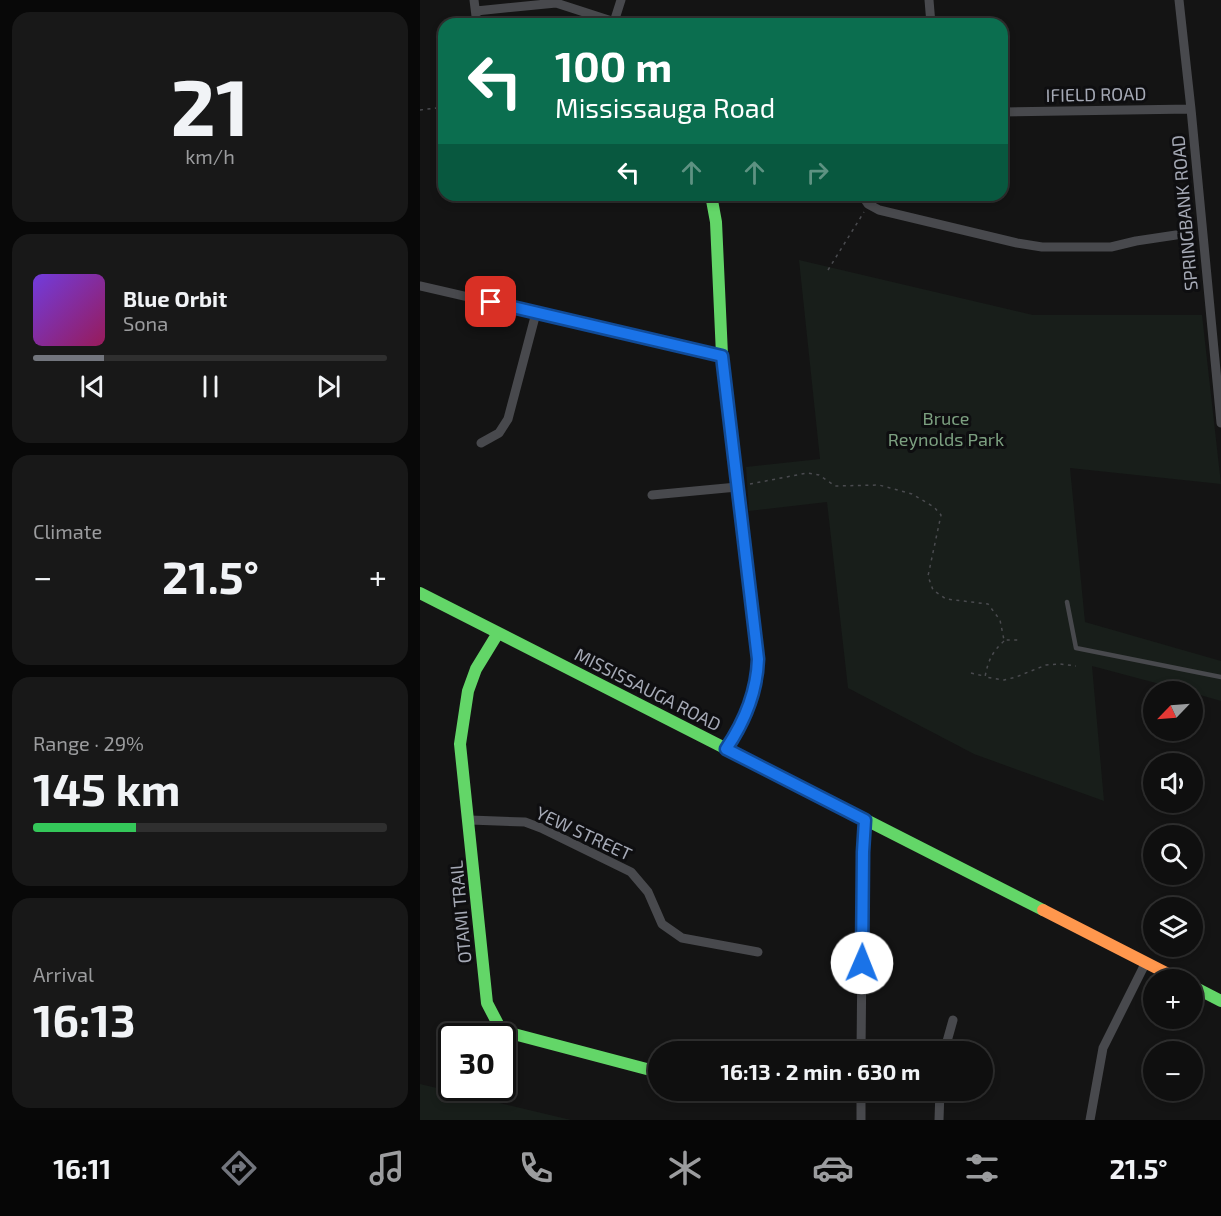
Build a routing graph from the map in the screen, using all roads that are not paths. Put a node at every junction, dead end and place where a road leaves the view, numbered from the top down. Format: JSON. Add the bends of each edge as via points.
{"nodes":[{"id":1,"x":474,"y":0,"type":"edge"},
{"id":2,"x":621,"y":0,"type":"edge"},
{"id":3,"x":929,"y":0,"type":"edge"},
{"id":4,"x":1179,"y":0,"type":"edge"},
{"id":5,"x":476,"y":10,"type":"junction"},
{"id":6,"x":477,"y":18,"type":"edge"},
{"id":7,"x":602,"y":18,"type":"edge"},
{"id":8,"x":618,"y":18,"type":"edge"},
{"id":9,"x":930,"y":18,"type":"edge"},
{"id":10,"x":1191,"y":110,"type":"junction"},
{"id":11,"x":1008,"y":112,"type":"edge"},
{"id":12,"x":712,"y":201,"type":"edge"},
{"id":13,"x":866,"y":201,"type":"edge"},
{"id":14,"x":1176,"y":235,"type":"dead end"},
{"id":15,"x":420,"y":286,"type":"edge"},
{"id":16,"x":536,"y":313,"type":"junction"},
{"id":17,"x":722,"y":356,"type":"junction"},
{"id":18,"x":1221,"y":423,"type":"edge"},
{"id":19,"x":481,"y":443,"type":"dead end"},
{"id":20,"x":737,"y":487,"type":"junction"},
{"id":21,"x":652,"y":495,"type":"dead end"},
{"id":22,"x":420,"y":593,"type":"edge"},
{"id":23,"x":1067,"y":602,"type":"dead end"},
{"id":24,"x":498,"y":633,"type":"junction"},
{"id":25,"x":1221,"y":678,"type":"edge"},
{"id":26,"x":726,"y":749,"type":"junction"},
{"id":27,"x":470,"y":820,"type":"junction"},
{"id":28,"x":865,"y":820,"type":"junction"},
{"id":29,"x":758,"y":952,"type":"dead end"},
{"id":30,"x":1146,"y":962,"type":"junction"},
{"id":31,"x":1159,"y":969,"type":"edge"},
{"id":32,"x":1203,"y":992,"type":"edge"},
{"id":33,"x":1221,"y":1001,"type":"edge"},
{"id":34,"x":953,"y":1020,"type":"dead end"},
{"id":35,"x":861,"y":1041,"type":"edge"},
{"id":36,"x":947,"y":1041,"type":"edge"},
{"id":37,"x":648,"y":1069,"type":"edge"},
{"id":38,"x":861,"y":1101,"type":"edge"},
{"id":39,"x":940,"y":1101,"type":"edge"},
{"id":40,"x":861,"y":1120,"type":"edge"},
{"id":41,"x":939,"y":1120,"type":"edge"},
{"id":42,"x":1090,"y":1120,"type":"edge"}],
"edges":[{"from":1,"to":5,"type":"street"},
{"from":2,"to":8,"type":"street"},
{"from":3,"to":9,"type":"street"},
{"from":4,"to":10,"type":"street","name":"SPRINGBANK ROAD"},
{"from":5,"to":6,"type":"street"},
{"from":5,"to":7,"type":"street","via":[[556,3]]},
{"from":10,"to":11,"type":"street","name":"IFIELD ROAD"},
{"from":10,"to":18,"type":"street","name":"SPRINGBANK ROAD"},
{"from":12,"to":17,"type":"street"},
{"from":13,"to":14,"type":"street","via":[[879,210],[1042,247],[1111,247]]},
{"from":15,"to":16,"type":"street"},
{"from":16,"to":17,"type":"street"},
{"from":16,"to":19,"type":"street","via":[[508,419],[500,433]]},
{"from":17,"to":20,"type":"street"},
{"from":20,"to":21,"type":"street"},
{"from":20,"to":26,"type":"street","via":[[758,659],[757,681]]},
{"from":22,"to":24,"type":"street","name":"MISSISSAUGA ROAD"},
{"from":23,"to":25,"type":"lane","via":[[1076,648]]},
{"from":24,"to":26,"type":"street","name":"MISSISSAUGA ROAD"},
{"from":24,"to":27,"type":"street","name":"OTAMI TRAIL","via":[[476,669],[468,691],[460,744]]},
{"from":26,"to":28,"type":"street","name":"MISSISSAUGA ROAD"},
{"from":27,"to":29,"type":"street","name":"YEW STREET","via":[[525,822],[541,828],[631,872],[648,892],[663,924],[676,935]]},
{"from":27,"to":37,"type":"street","name":"OTAMI TRAIL","via":[[487,1004],[499,1026],[510,1033]]},
{"from":28,"to":30,"type":"street","name":"MISSISSAUGA ROAD"},
{"from":28,"to":35,"type":"street"},
{"from":30,"to":31,"type":"street","name":"MISSISSAUGA ROAD"},
{"from":30,"to":42,"type":"street","via":[[1103,1048]]},
{"from":32,"to":33,"type":"street"},
{"from":34,"to":36,"type":"street"},
{"from":38,"to":40,"type":"street"},
{"from":39,"to":41,"type":"street"}]}
